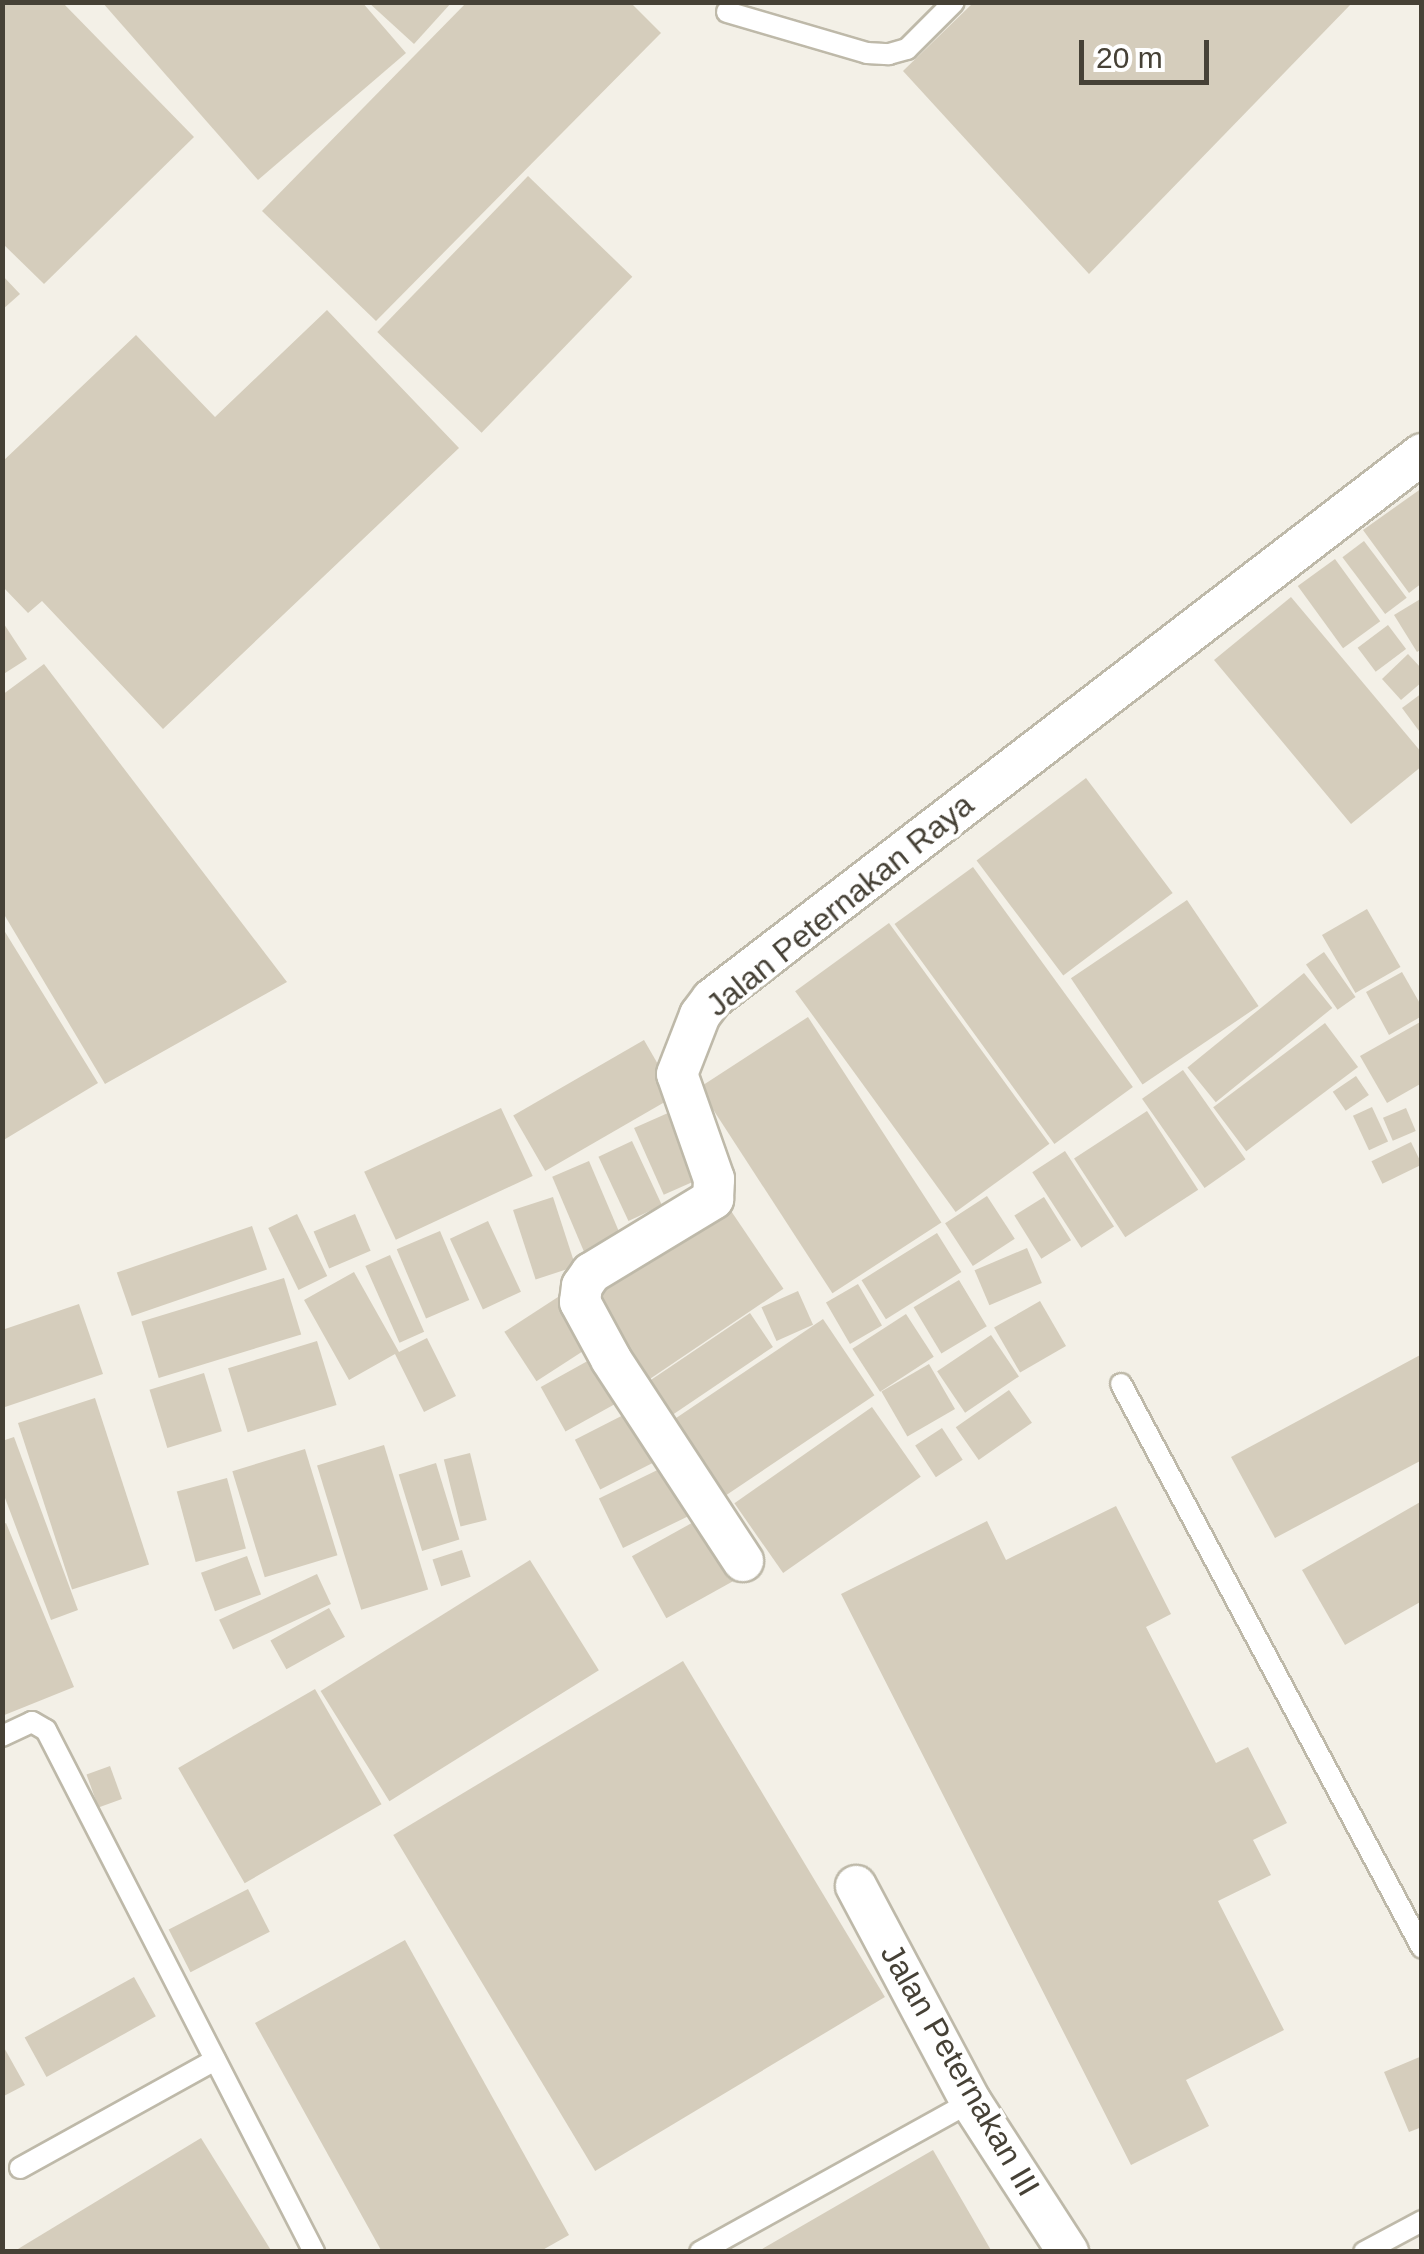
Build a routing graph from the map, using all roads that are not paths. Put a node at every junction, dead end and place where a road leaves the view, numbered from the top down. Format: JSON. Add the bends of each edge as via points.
{"nodes":[{"id":1,"x":954,"y":2,"type":"edge"},
{"id":2,"x":727,"y":12,"type":"dead end"},
{"id":3,"x":1422,"y":454,"type":"edge"},
{"id":4,"x":1121,"y":1384,"type":"dead end"},
{"id":5,"x":743,"y":1561,"type":"dead end"},
{"id":6,"x":2,"y":1736,"type":"edge"},
{"id":7,"x":856,"y":1886,"type":"dead end"},
{"id":8,"x":1422,"y":1948,"type":"edge"},
{"id":9,"x":216,"y":2060,"type":"junction"},
{"id":10,"x":970,"y":2102,"type":"junction"},
{"id":11,"x":20,"y":2168,"type":"dead end"},
{"id":12,"x":1422,"y":2222,"type":"edge"},
{"id":13,"x":314,"y":2252,"type":"edge"},
{"id":14,"x":700,"y":2252,"type":"edge"},
{"id":15,"x":1068,"y":2252,"type":"edge"},
{"id":16,"x":1364,"y":2252,"type":"edge"}],
"edges":[{"from":1,"to":2,"type":"lane","via":[[907,50],[889,54]]},
{"from":3,"to":5,"type":"street","name":"Jalan Peternakan Raya","via":[[700,1014],[677,1074],[714,1179],[713,1199],[591,1273],[580,1302]]},
{"from":4,"to":8,"type":"lane"},
{"from":6,"to":9,"type":"lane","via":[[32,1722],[46,1730]]},
{"from":7,"to":10,"type":"street","name":"Jalan Peternakan III"},
{"from":9,"to":11,"type":"lane"},
{"from":9,"to":13,"type":"lane"},
{"from":10,"to":14,"type":"lane"},
{"from":10,"to":15,"type":"street","name":"Jalan Peternakan III"},
{"from":12,"to":16,"type":"lane"}]}
